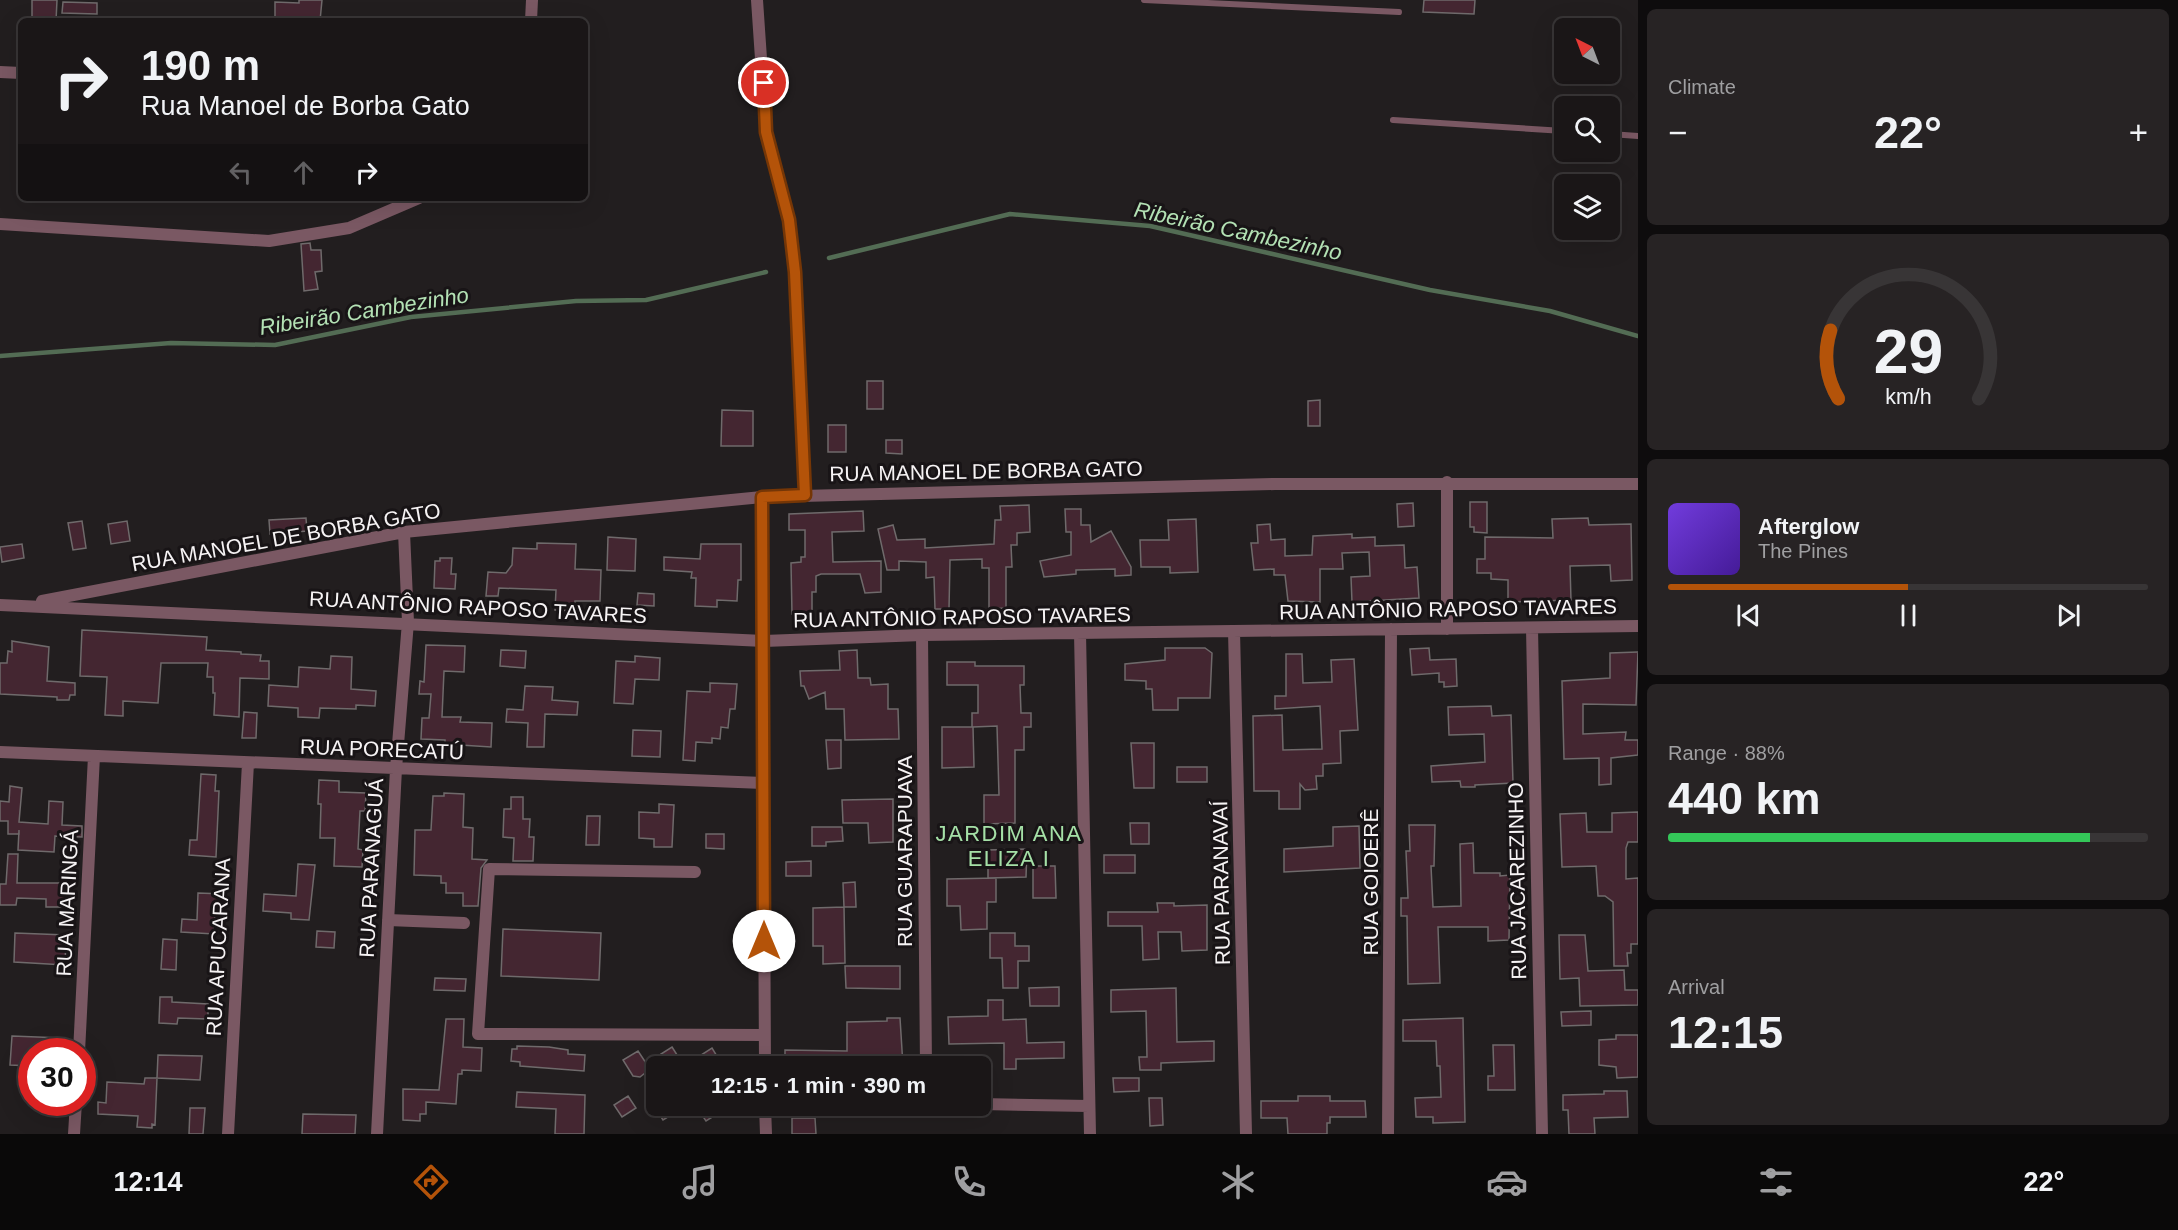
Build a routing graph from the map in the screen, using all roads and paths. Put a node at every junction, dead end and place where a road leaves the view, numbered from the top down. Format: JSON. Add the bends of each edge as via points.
{"nodes":[{"id":1,"x":532,"y":0,"type":"edge"},
{"id":2,"x":757,"y":0,"type":"edge"},
{"id":3,"x":1144,"y":0,"type":"edge"},
{"id":4,"x":1399,"y":12,"type":"dead end"},
{"id":5,"x":531,"y":18,"type":"edge"},
{"id":6,"x":0,"y":72,"type":"edge"},
{"id":7,"x":18,"y":73,"type":"edge"},
{"id":8,"x":1393,"y":120,"type":"dead end"},
{"id":9,"x":1554,"y":130,"type":"edge"},
{"id":10,"x":1620,"y":135,"type":"edge"},
{"id":11,"x":1638,"y":136,"type":"edge"},
{"id":12,"x":412,"y":201,"type":"edge"},
{"id":13,"x":0,"y":224,"type":"edge"},
{"id":14,"x":1447,"y":482,"type":"junction"},
{"id":15,"x":1638,"y":484,"type":"edge"},
{"id":16,"x":805,"y":495,"type":"junction"},
{"id":17,"x":762,"y":497,"type":"junction"},
{"id":18,"x":404,"y":532,"type":"junction"},
{"id":19,"x":0,"y":605,"type":"edge"},
{"id":20,"x":21,"y":606,"type":"junction"},
{"id":21,"x":408,"y":622,"type":"junction"},
{"id":22,"x":1638,"y":626,"type":"edge"},
{"id":23,"x":1532,"y":628,"type":"junction"},
{"id":24,"x":1391,"y":629,"type":"junction"},
{"id":25,"x":1447,"y":629,"type":"junction"},
{"id":26,"x":1234,"y":631,"type":"junction"},
{"id":27,"x":1080,"y":633,"type":"junction"},
{"id":28,"x":922,"y":635,"type":"junction"},
{"id":29,"x":764,"y":641,"type":"junction"},
{"id":30,"x":0,"y":752,"type":"edge"},
{"id":31,"x":94,"y":756,"type":"junction"},
{"id":32,"x":248,"y":763,"type":"junction"},
{"id":33,"x":396,"y":769,"type":"junction"},
{"id":34,"x":763,"y":783,"type":"junction"},
{"id":35,"x":695,"y":872,"type":"dead end"},
{"id":36,"x":388,"y":920,"type":"junction"},
{"id":37,"x":464,"y":923,"type":"dead end"},
{"id":38,"x":764,"y":1035,"type":"junction"},
{"id":39,"x":80,"y":1038,"type":"edge"},
{"id":40,"x":765,"y":1056,"type":"edge"},
{"id":41,"x":926,"y":1056,"type":"edge"},
{"id":42,"x":991,"y":1104,"type":"edge"},
{"id":43,"x":1089,"y":1106,"type":"junction"},
{"id":44,"x":75,"y":1116,"type":"edge"},
{"id":45,"x":765,"y":1116,"type":"edge"},
{"id":46,"x":74,"y":1134,"type":"edge"},
{"id":47,"x":228,"y":1134,"type":"edge"},
{"id":48,"x":377,"y":1134,"type":"edge"},
{"id":49,"x":766,"y":1134,"type":"edge"},
{"id":50,"x":1090,"y":1134,"type":"edge"},
{"id":51,"x":1246,"y":1134,"type":"edge"},
{"id":52,"x":1388,"y":1134,"type":"edge"},
{"id":53,"x":1542,"y":1134,"type":"edge"}],
"edges":[{"from":1,"to":5,"type":"street"},
{"from":2,"to":16,"type":"street","via":[[766,132],[789,220],[794,259]]},
{"from":3,"to":4,"type":"lane"},
{"from":6,"to":7,"type":"street"},
{"from":8,"to":9,"type":"lane"},
{"from":10,"to":11,"type":"lane"},
{"from":12,"to":13,"type":"street","via":[[349,228],[269,241]]},
{"from":14,"to":15,"type":"street","name":"RUA MANOEL DE BORBA GATO"},
{"from":14,"to":16,"type":"street","name":"RUA MANOEL DE BORBA GATO"},
{"from":14,"to":25,"type":"street"},
{"from":16,"to":17,"type":"street","name":"RUA MANOEL DE BORBA GATO"},
{"from":17,"to":18,"type":"street","name":"RUA MANOEL DE BORBA GATO"},
{"from":17,"to":29,"type":"street"},
{"from":18,"to":20,"type":"street","name":"RUA MANOEL DE BORBA GATO"},
{"from":18,"to":21,"type":"street","name":"RUA PARANAGUÁ"},
{"from":19,"to":20,"type":"street","name":"RUA ANTÔNIO RAPOSO TAVARES"},
{"from":20,"to":21,"type":"street","name":"RUA ANTÔNIO RAPOSO TAVARES"},
{"from":21,"to":29,"type":"street","name":"RUA ANTÔNIO RAPOSO TAVARES"},
{"from":21,"to":33,"type":"street","name":"RUA PARANAGUÁ"},
{"from":22,"to":23,"type":"street","name":"RUA ANTÔNIO RAPOSO TAVARES"},
{"from":23,"to":25,"type":"street","name":"RUA ANTÔNIO RAPOSO TAVARES"},
{"from":23,"to":53,"type":"street","name":"RUA JACAREZINHO"},
{"from":24,"to":25,"type":"street","name":"RUA ANTÔNIO RAPOSO TAVARES"},
{"from":24,"to":26,"type":"street","name":"RUA ANTÔNIO RAPOSO TAVARES"},
{"from":24,"to":52,"type":"street","name":"RUA GOIOERÊ"},
{"from":26,"to":27,"type":"street","name":"RUA ANTÔNIO RAPOSO TAVARES"},
{"from":26,"to":51,"type":"street","name":"RUA PARANAVAÍ"},
{"from":27,"to":28,"type":"street","name":"RUA ANTÔNIO RAPOSO TAVARES"},
{"from":27,"to":43,"type":"street"},
{"from":28,"to":29,"type":"street","name":"RUA ANTÔNIO RAPOSO TAVARES"},
{"from":28,"to":41,"type":"street","name":"RUA GUARAPUAVA"},
{"from":29,"to":34,"type":"street"},
{"from":30,"to":31,"type":"street","name":"RUA PORECATÚ"},
{"from":31,"to":32,"type":"street","name":"RUA PORECATÚ"},
{"from":31,"to":39,"type":"street","name":"RUA MARINGÁ"},
{"from":32,"to":33,"type":"street","name":"RUA PORECATÚ"},
{"from":32,"to":47,"type":"street","name":"RUA APUCARANA"},
{"from":33,"to":34,"type":"street","name":"RUA PORECATÚ"},
{"from":33,"to":36,"type":"street","name":"RUA PARANAGUÁ"},
{"from":34,"to":38,"type":"street"},
{"from":35,"to":38,"type":"street","via":[[489,869],[477,1034]]},
{"from":36,"to":37,"type":"street"},
{"from":36,"to":48,"type":"street","name":"RUA PARANAGUÁ"},
{"from":38,"to":40,"type":"street"},
{"from":42,"to":43,"type":"street"},
{"from":43,"to":50,"type":"street"},
{"from":44,"to":46,"type":"street"},
{"from":45,"to":49,"type":"street"}]}
